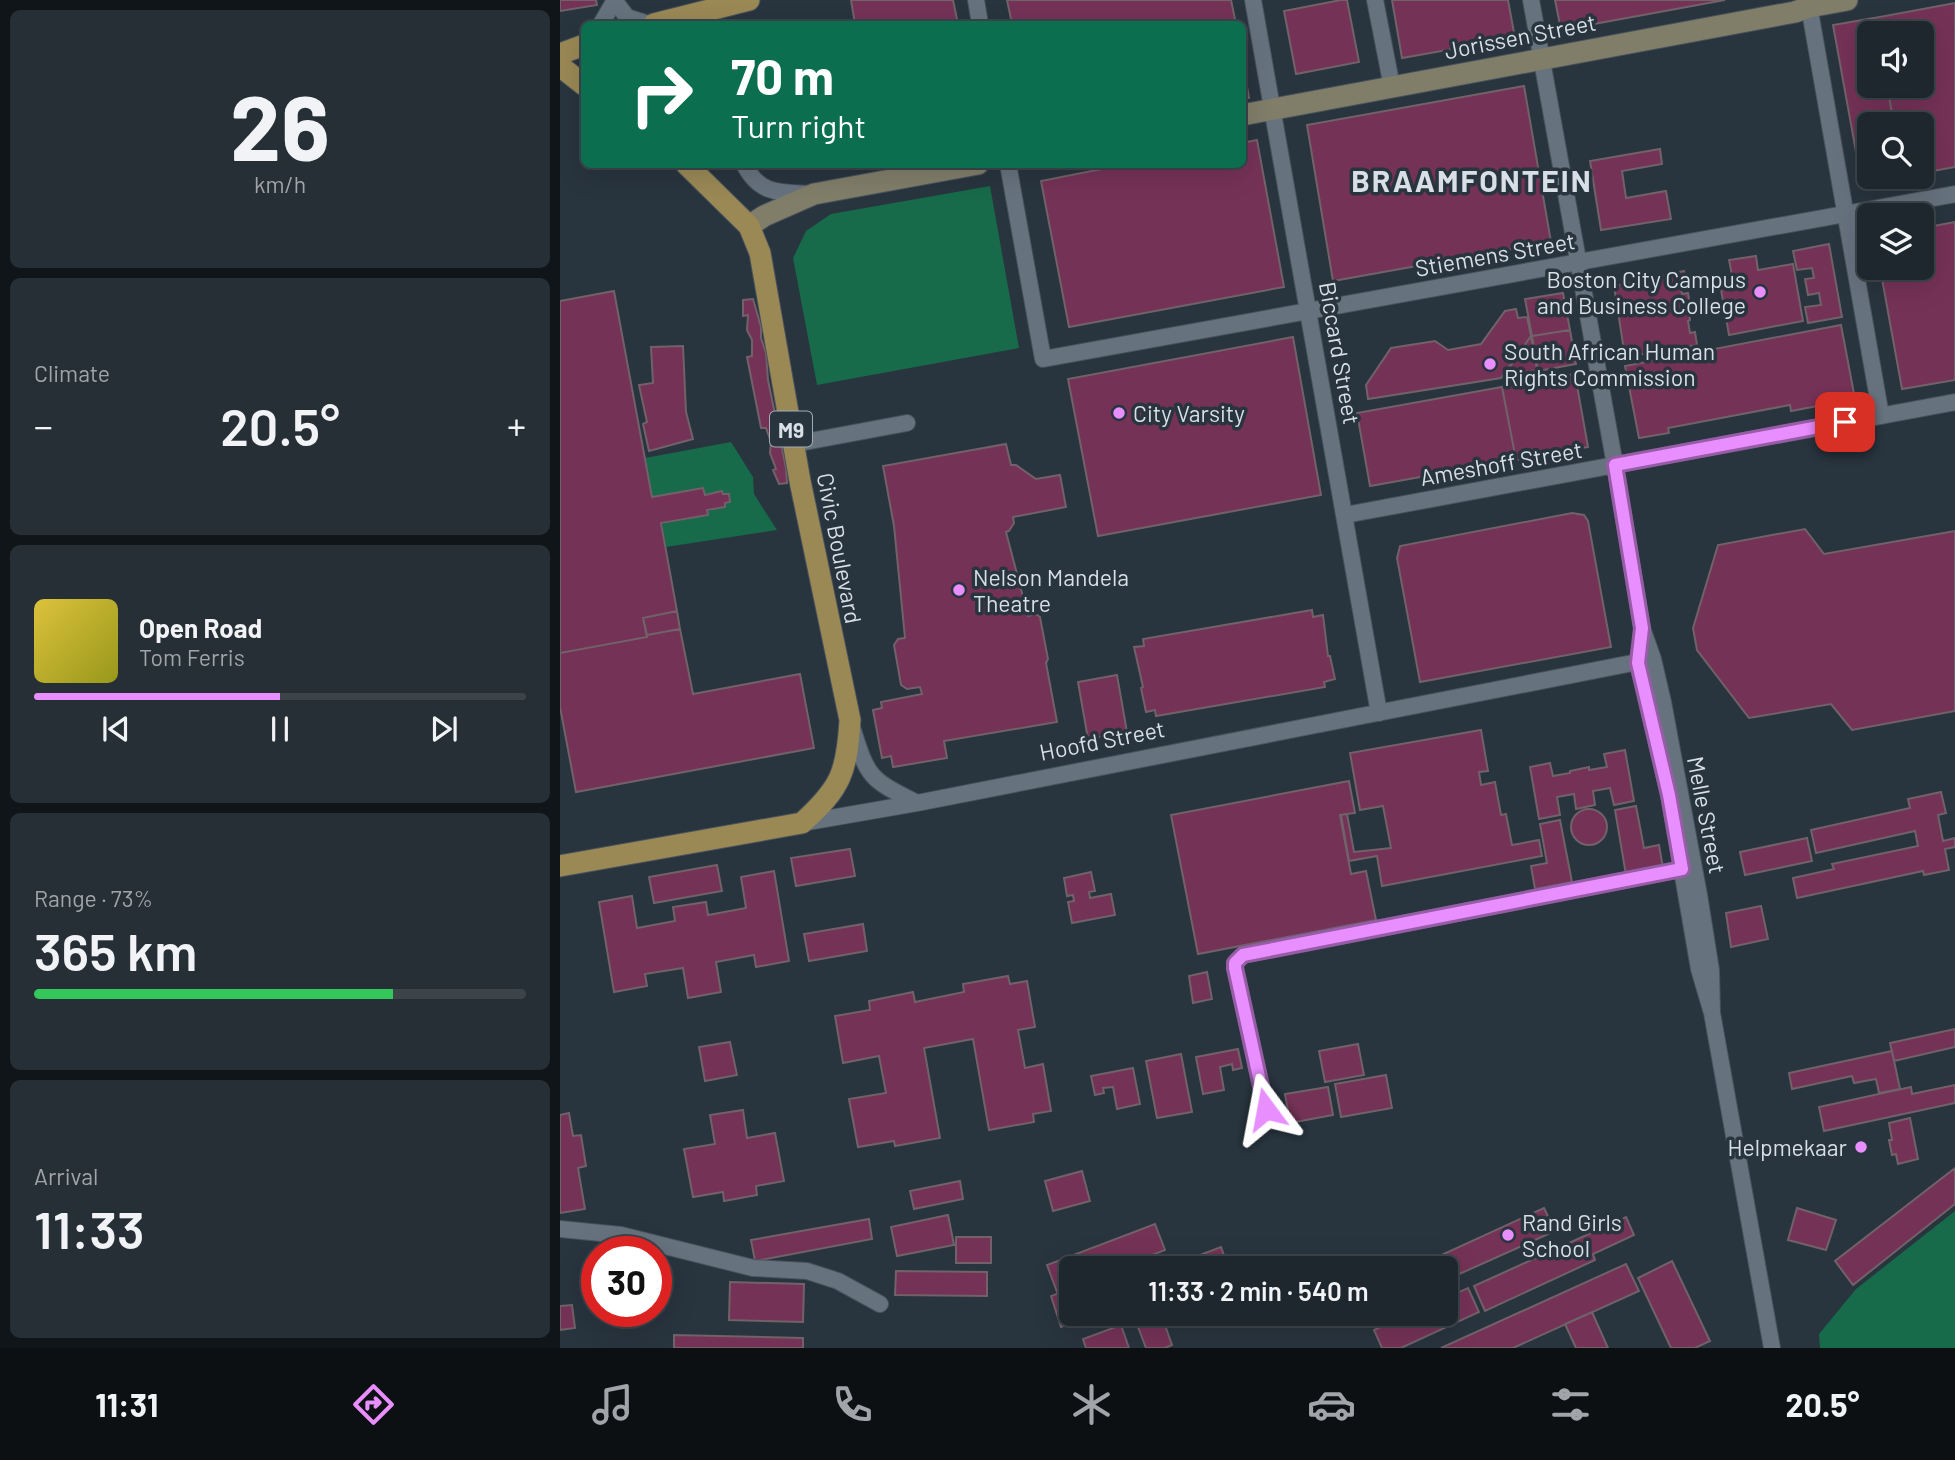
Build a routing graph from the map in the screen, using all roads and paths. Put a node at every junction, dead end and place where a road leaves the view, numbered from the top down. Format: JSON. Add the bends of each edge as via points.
{"nodes":[{"id":1,"x":615,"y":0,"type":"edge"},
{"id":2,"x":748,"y":0,"type":"edge"},
{"id":3,"x":976,"y":0,"type":"edge"},
{"id":4,"x":1253,"y":0,"type":"edge"},
{"id":5,"x":1375,"y":0,"type":"edge"},
{"id":6,"x":1531,"y":0,"type":"edge"},
{"id":7,"x":1847,"y":0,"type":"edge"},
{"id":8,"x":1808,"y":3,"type":"edge"},
{"id":9,"x":710,"y":17,"type":"edge"},
{"id":10,"x":603,"y":21,"type":"edge"},
{"id":11,"x":641,"y":21,"type":"edge"},
{"id":12,"x":677,"y":21,"type":"edge"},
{"id":13,"x":980,"y":21,"type":"edge"},
{"id":14,"x":581,"y":45,"type":"edge"},
{"id":15,"x":560,"y":54,"type":"edge"},
{"id":16,"x":1542,"y":58,"type":"junction"},
{"id":17,"x":560,"y":66,"type":"edge"},
{"id":18,"x":581,"y":83,"type":"edge"},
{"id":19,"x":1392,"y":87,"type":"junction"},
{"id":20,"x":1272,"y":110,"type":"junction"},
{"id":21,"x":1246,"y":114,"type":"edge"},
{"id":22,"x":690,"y":168,"type":"edge"},
{"id":23,"x":746,"y":168,"type":"edge"},
{"id":24,"x":956,"y":168,"type":"edge"},
{"id":25,"x":1010,"y":168,"type":"edge"},
{"id":26,"x":814,"y":194,"type":"junction"},
{"id":27,"x":1955,"y":194,"type":"edge"},
{"id":28,"x":1846,"y":213,"type":"junction"},
{"id":29,"x":749,"y":226,"type":"junction"},
{"id":30,"x":1578,"y":262,"type":"junction"},
{"id":31,"x":1310,"y":311,"type":"junction"},
{"id":32,"x":1955,"y":402,"type":"edge"},
{"id":33,"x":1881,"y":416,"type":"junction"},
{"id":34,"x":907,"y":423,"type":"dead end"},
{"id":35,"x":794,"y":444,"type":"junction"},
{"id":36,"x":1615,"y":465,"type":"junction"},
{"id":37,"x":1345,"y":515,"type":"junction"},
{"id":38,"x":1646,"y":661,"type":"junction"},
{"id":39,"x":1380,"y":713,"type":"junction"},
{"id":40,"x":850,"y":720,"type":"junction"},
{"id":41,"x":917,"y":803,"type":"junction"},
{"id":42,"x":802,"y":823,"type":"junction"},
{"id":43,"x":560,"y":866,"type":"edge"},
{"id":44,"x":1682,"y":869,"type":"junction"},
{"id":45,"x":1712,"y":1013,"type":"junction"},
{"id":46,"x":1266,"y":1109,"type":"dead end"},
{"id":47,"x":560,"y":1229,"type":"edge"},
{"id":48,"x":880,"y":1304,"type":"dead end"},
{"id":49,"x":1772,"y":1348,"type":"edge"}],
"edges":[{"from":1,"to":10,"type":"street"},
{"from":1,"to":11,"type":"street","via":[[627,17]]},
{"from":2,"to":9,"type":"main road"},
{"from":3,"to":13,"type":"street"},
{"from":4,"to":20,"type":"street","name":"Biccard Street"},
{"from":5,"to":19,"type":"street"},
{"from":6,"to":16,"type":"street","name":"Melle Street"},
{"from":7,"to":8,"type":"main road","name":"Jorissen Street"},
{"from":8,"to":16,"type":"main road","name":"Jorissen Street","via":[[1795,12]]},
{"from":8,"to":28,"type":"street"},
{"from":9,"to":12,"type":"main road"},
{"from":14,"to":15,"type":"main road"},
{"from":16,"to":19,"type":"main road","name":"Jorissen Street"},
{"from":16,"to":30,"type":"street","name":"Melle Street"},
{"from":17,"to":18,"type":"main road"},
{"from":19,"to":20,"type":"main road","name":"Jorissen Street"},
{"from":20,"to":21,"type":"main road","name":"Jorissen Street"},
{"from":20,"to":31,"type":"street","name":"Biccard Street"},
{"from":22,"to":29,"type":"main road","name":"Civic Boulevard","number":"M9"},
{"from":23,"to":26,"type":"street","via":[[762,188]]},
{"from":24,"to":26,"type":"main road"},
{"from":25,"to":31,"type":"street","name":"Stiemens Street","via":[[1043,359]]},
{"from":26,"to":29,"type":"main road"},
{"from":27,"to":28,"type":"street","name":"Stiemens Street"},
{"from":28,"to":30,"type":"street","name":"Stiemens Street"},
{"from":28,"to":33,"type":"street"},
{"from":29,"to":35,"type":"main road","name":"Civic Boulevard","number":"M9","via":[[760,253]]},
{"from":30,"to":31,"type":"street","name":"Stiemens Street"},
{"from":30,"to":36,"type":"street","name":"Melle Street"},
{"from":31,"to":37,"type":"street","name":"Biccard Street"},
{"from":32,"to":33,"type":"street","name":"Ameshoff Street"},
{"from":33,"to":36,"type":"street","name":"Ameshoff Street"},
{"from":34,"to":35,"type":"street"},
{"from":35,"to":40,"type":"main road","name":"Civic Boulevard","number":"M9"},
{"from":36,"to":37,"type":"street","name":"Ameshoff Street"},
{"from":36,"to":38,"type":"street","name":"Melle Street"},
{"from":37,"to":39,"type":"street","name":"Biccard Street"},
{"from":38,"to":39,"type":"street","name":"Hoofd Street"},
{"from":38,"to":44,"type":"street","name":"Melle Street"},
{"from":38,"to":45,"type":"street","name":"Melle Street","via":[[1699,895],[1711,970]]},
{"from":39,"to":41,"type":"street","name":"Hoofd Street"},
{"from":40,"to":41,"type":"street","name":"Civic Boulevard","via":[[874,778]]},
{"from":40,"to":42,"type":"main road","name":"Civic Boulevard","number":"M9","via":[[844,771],[833,792]]},
{"from":41,"to":42,"type":"street","name":"Hoofd Street"},
{"from":42,"to":43,"type":"main road","name":"Hoofd Street"},
{"from":44,"to":45,"type":"street","name":"Melle Street","via":[[1699,969]]},
{"from":44,"to":46,"type":"street","via":[[1243,955],[1235,968]]},
{"from":45,"to":49,"type":"street","name":"Melle Street"},
{"from":47,"to":48,"type":"street","via":[[621,1235],[753,1268],[807,1271]]}]}
